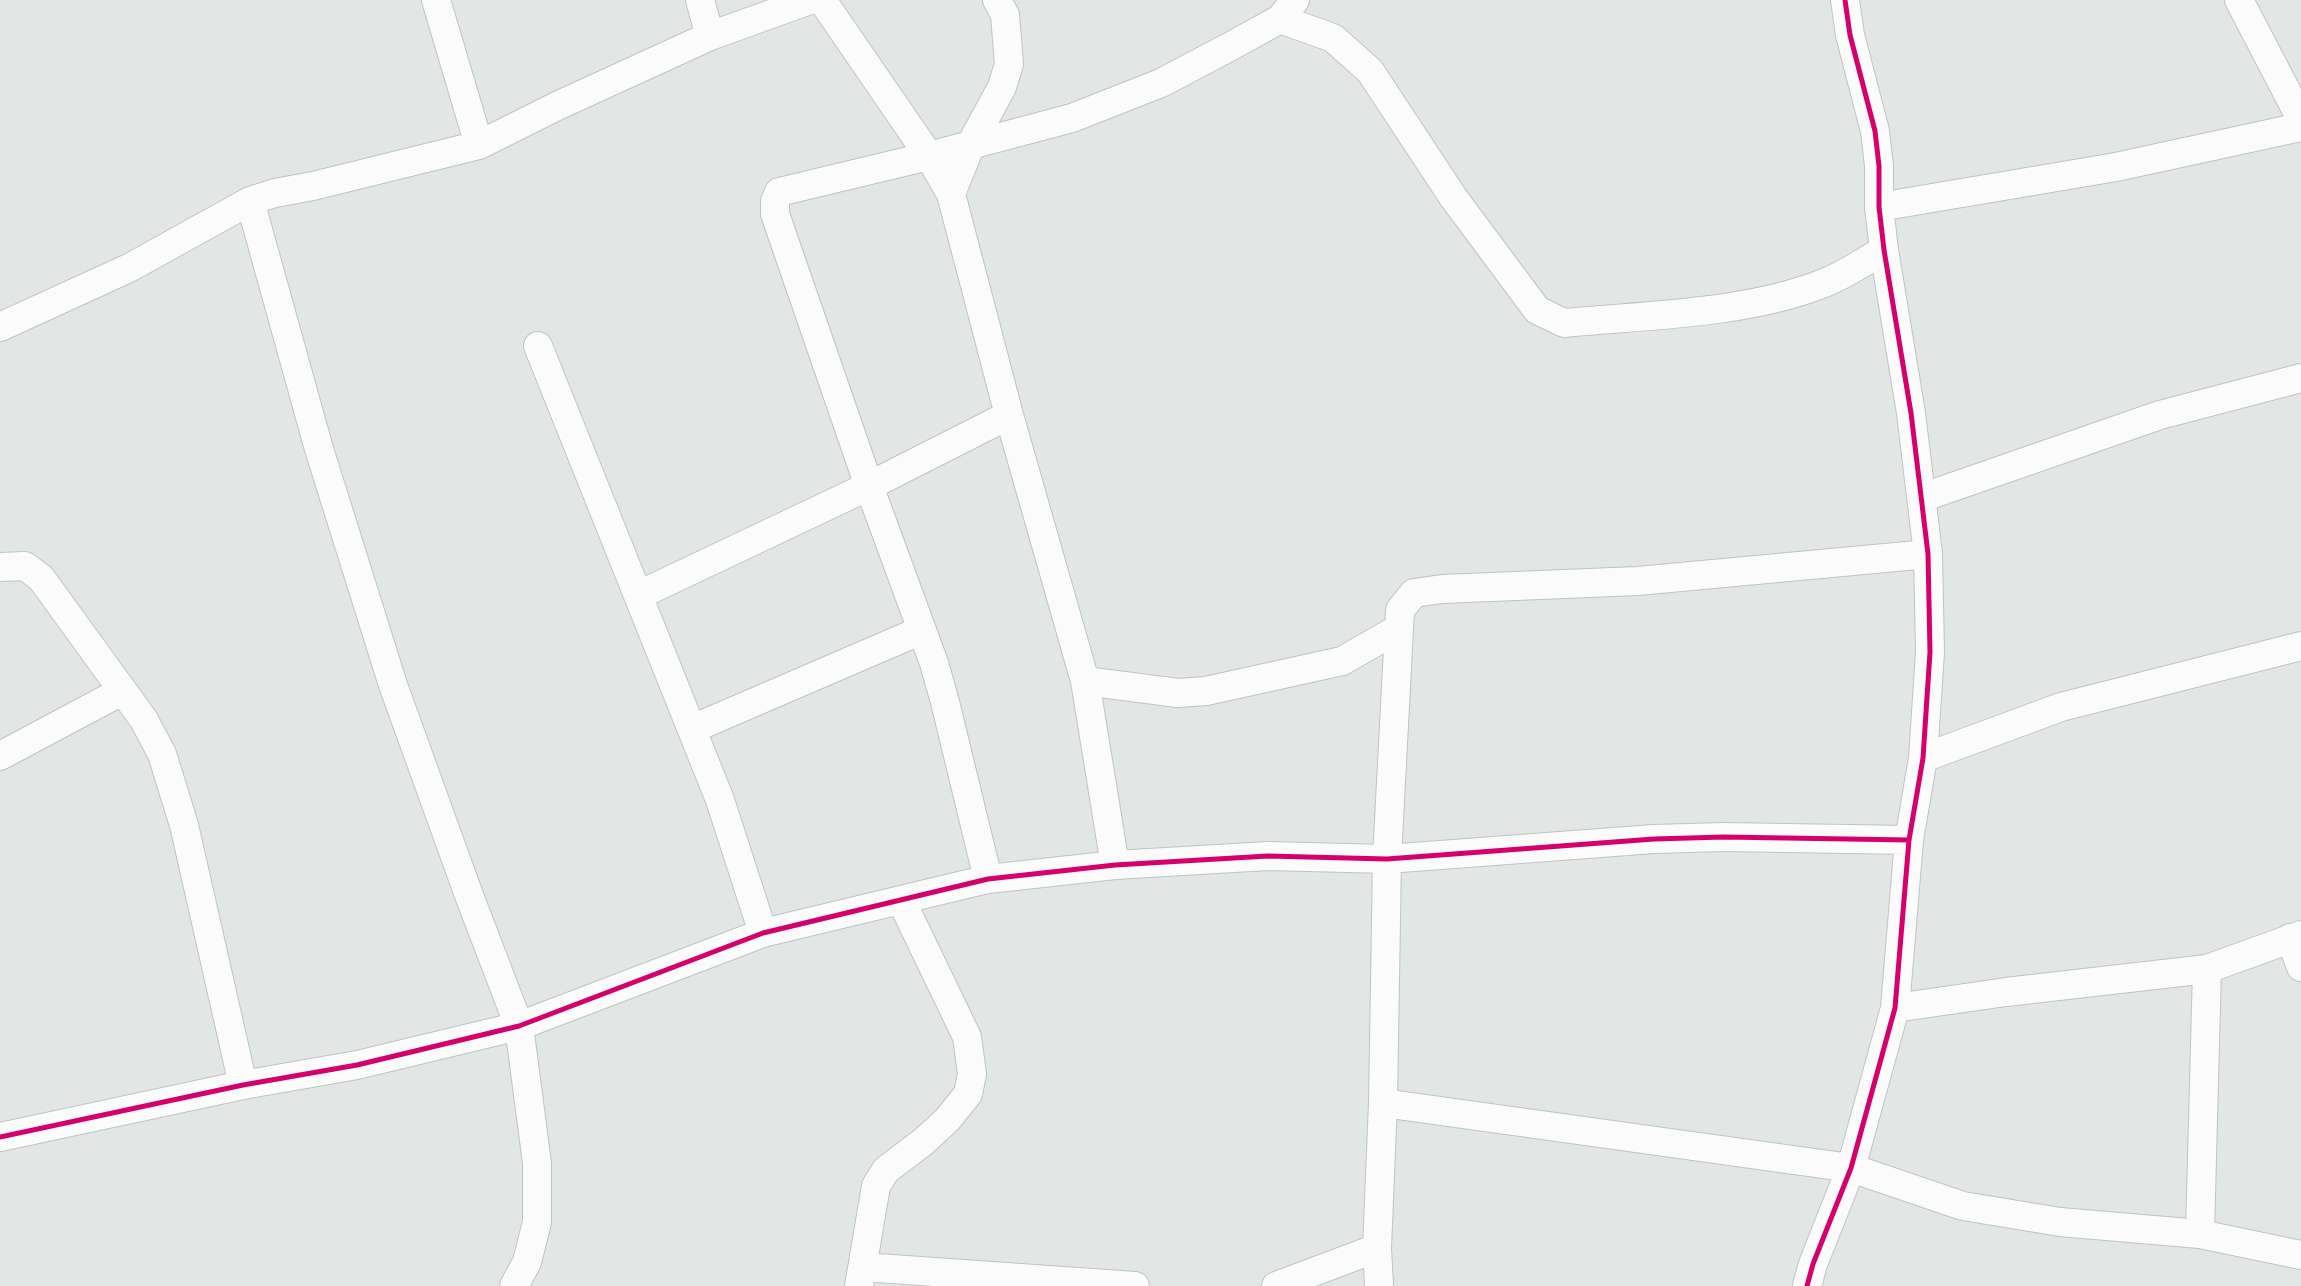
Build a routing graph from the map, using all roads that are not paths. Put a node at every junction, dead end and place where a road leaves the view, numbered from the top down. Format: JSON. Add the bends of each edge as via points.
{"nodes":[{"id":1,"x":436,"y":0,"type":"edge"},
{"id":2,"x":700,"y":0,"type":"edge"},
{"id":3,"x":810,"y":0,"type":"edge"},
{"id":4,"x":822,"y":0,"type":"edge"},
{"id":5,"x":997,"y":0,"type":"edge"},
{"id":6,"x":1308,"y":0,"type":"edge"},
{"id":7,"x":1845,"y":0,"type":"edge"},
{"id":8,"x":2239,"y":0,"type":"edge"},
{"id":9,"x":1287,"y":9,"type":"edge"},
{"id":10,"x":710,"y":36,"type":"junction"},
{"id":11,"x":1333,"y":38,"type":"junction"},
{"id":12,"x":2301,"y":119,"type":"edge"},
{"id":13,"x":2301,"y":127,"type":"edge"},
{"id":14,"x":971,"y":144,"type":"junction"},
{"id":15,"x":479,"y":145,"type":"junction"},
{"id":16,"x":929,"y":156,"type":"junction"},
{"id":17,"x":951,"y":194,"type":"junction"},
{"id":18,"x":250,"y":202,"type":"junction"},
{"id":19,"x":1879,"y":207,"type":"junction"},
{"id":20,"x":1884,"y":250,"type":"junction"},
{"id":21,"x":0,"y":327,"type":"edge"},
{"id":22,"x":538,"y":346,"type":"dead end"},
{"id":23,"x":2301,"y":378,"type":"edge"},
{"id":24,"x":1009,"y":415,"type":"junction"},
{"id":25,"x":869,"y":486,"type":"junction"},
{"id":26,"x":1921,"y":498,"type":"junction"},
{"id":27,"x":1928,"y":554,"type":"junction"},
{"id":28,"x":0,"y":568,"type":"edge"},
{"id":29,"x":639,"y":595,"type":"junction"},
{"id":30,"x":1398,"y":629,"type":"junction"},
{"id":31,"x":922,"y":630,"type":"junction"},
{"id":32,"x":2301,"y":646,"type":"edge"},
{"id":33,"x":1085,"y":681,"type":"junction"},
{"id":34,"x":122,"y":691,"type":"junction"},
{"id":35,"x":692,"y":729,"type":"junction"},
{"id":36,"x":0,"y":756,"type":"edge"},
{"id":37,"x":1923,"y":758,"type":"junction"},
{"id":38,"x":1908,"y":840,"type":"junction"},
{"id":39,"x":1387,"y":859,"type":"junction"},
{"id":40,"x":1115,"y":865,"type":"junction"},
{"id":41,"x":988,"y":879,"type":"junction"},
{"id":42,"x":901,"y":900,"type":"junction"},
{"id":43,"x":763,"y":933,"type":"junction"},
{"id":44,"x":2296,"y":936,"type":"edge"},
{"id":45,"x":2301,"y":967,"type":"edge"},
{"id":46,"x":2207,"y":969,"type":"junction"},
{"id":47,"x":1895,"y":1008,"type":"junction"},
{"id":48,"x":519,"y":1026,"type":"junction"},
{"id":49,"x":243,"y":1085,"type":"junction"},
{"id":50,"x":1384,"y":1103,"type":"junction"},
{"id":51,"x":0,"y":1137,"type":"edge"},
{"id":52,"x":1851,"y":1168,"type":"junction"},
{"id":53,"x":2200,"y":1234,"type":"junction"},
{"id":54,"x":1377,"y":1248,"type":"junction"},
{"id":55,"x":2301,"y":1255,"type":"edge"},
{"id":56,"x":861,"y":1276,"type":"edge"},
{"id":57,"x":514,"y":1286,"type":"edge"},
{"id":58,"x":1134,"y":1286,"type":"edge"},
{"id":59,"x":1276,"y":1286,"type":"edge"},
{"id":60,"x":1379,"y":1286,"type":"edge"},
{"id":61,"x":1808,"y":1286,"type":"edge"}],
"edges":[{"from":1,"to":15,"type":"street"},
{"from":2,"to":10,"type":"street"},
{"from":3,"to":10,"type":"street"},
{"from":4,"to":16,"type":"street"},
{"from":5,"to":14,"type":"street","via":[[1005,14],[1009,64],[1002,88]]},
{"from":6,"to":11,"type":"street"},
{"from":7,"to":19,"type":"street","via":[[1850,34],[1875,131]]},
{"from":8,"to":12,"type":"street"},
{"from":9,"to":11,"type":"street"},
{"from":9,"to":14,"type":"street","via":[[1161,83],[1072,118]]},
{"from":10,"to":15,"type":"street"},
{"from":11,"to":20,"type":"street","via":[[1370,71],[1453,197],[1537,310],[1564,323],[1719,308],[1784,296],[1826,283]]},
{"from":13,"to":19,"type":"street","via":[[2116,168]]},
{"from":14,"to":16,"type":"street"},
{"from":14,"to":17,"type":"street"},
{"from":15,"to":18,"type":"street","via":[[313,186],[275,192]]},
{"from":16,"to":17,"type":"street"},
{"from":16,"to":25,"type":"street","via":[[779,192],[775,202],[775,214]]},
{"from":17,"to":24,"type":"street"},
{"from":18,"to":21,"type":"street","via":[[129,268]]},
{"from":18,"to":48,"type":"street","via":[[319,449],[392,685]]},
{"from":19,"to":20,"type":"street"},
{"from":20,"to":26,"type":"street","via":[[1911,413]]},
{"from":22,"to":29,"type":"street"},
{"from":23,"to":26,"type":"street","via":[[2160,415]]},
{"from":24,"to":25,"type":"street"},
{"from":24,"to":33,"type":"street"},
{"from":25,"to":29,"type":"street"},
{"from":25,"to":31,"type":"street"},
{"from":26,"to":27,"type":"street"},
{"from":27,"to":30,"type":"street","via":[[1638,581],[1442,589],[1414,593],[1400,610]]},
{"from":27,"to":37,"type":"street","via":[[1930,652]]},
{"from":28,"to":34,"type":"street","via":[[25,566],[41,578]]},
{"from":29,"to":35,"type":"street"},
{"from":30,"to":33,"type":"street","via":[[1342,661],[1206,691],[1178,693]]},
{"from":30,"to":39,"type":"street"},
{"from":31,"to":35,"type":"street"},
{"from":31,"to":41,"type":"street","via":[[945,702]]},
{"from":32,"to":37,"type":"street","via":[[2060,707]]},
{"from":33,"to":40,"type":"street"},
{"from":34,"to":36,"type":"street"},
{"from":34,"to":49,"type":"street","via":[[144,720],[162,754],[184,825]]},
{"from":35,"to":43,"type":"street","via":[[720,800]]},
{"from":37,"to":38,"type":"street"},
{"from":38,"to":39,"type":"street","via":[[1654,838]]},
{"from":38,"to":47,"type":"street"},
{"from":39,"to":40,"type":"street","via":[[1268,856]]},
{"from":39,"to":50,"type":"street"},
{"from":40,"to":41,"type":"street"},
{"from":41,"to":42,"type":"street"},
{"from":42,"to":43,"type":"street"},
{"from":42,"to":56,"type":"street","via":[[968,1037],[972,1074],[968,1094],[947,1120],[886,1170],[876,1186]]},
{"from":43,"to":48,"type":"street"},
{"from":44,"to":45,"type":"street"},
{"from":44,"to":46,"type":"street"},
{"from":46,"to":47,"type":"street"},
{"from":46,"to":53,"type":"street"},
{"from":47,"to":52,"type":"street"},
{"from":48,"to":49,"type":"street","via":[[357,1065]]},
{"from":48,"to":57,"type":"street","via":[[537,1163],[537,1222],[527,1262]]},
{"from":49,"to":51,"type":"street"},
{"from":50,"to":52,"type":"street"},
{"from":50,"to":54,"type":"street"},
{"from":52,"to":53,"type":"street","via":[[1963,1206],[2060,1222]]},
{"from":52,"to":61,"type":"street","via":[[1813,1264]]},
{"from":53,"to":55,"type":"street"},
{"from":54,"to":59,"type":"street"},
{"from":54,"to":60,"type":"street"},
{"from":56,"to":58,"type":"street"}]}
